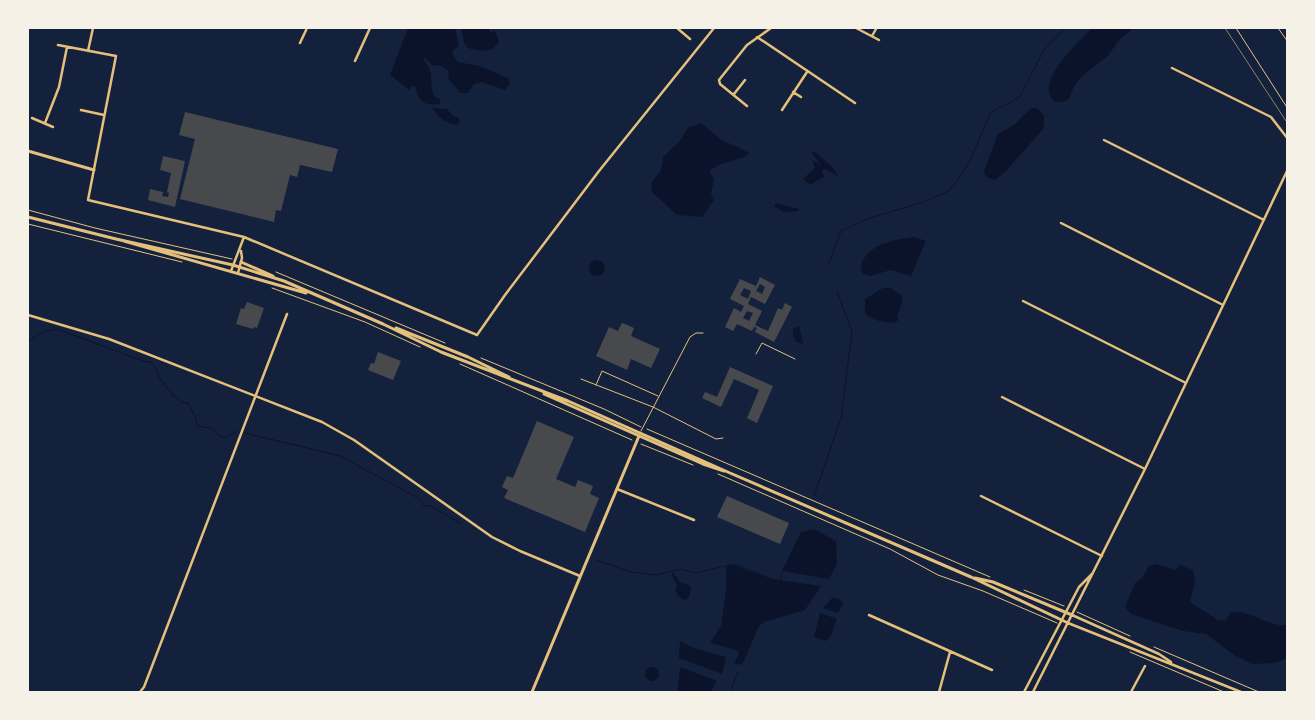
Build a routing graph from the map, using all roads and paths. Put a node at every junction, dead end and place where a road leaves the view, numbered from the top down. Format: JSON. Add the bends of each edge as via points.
{"nodes":[{"id":1,"x":93,"y":28,"type":"edge"},
{"id":2,"x":307,"y":28,"type":"edge"},
{"id":3,"x":370,"y":28,"type":"edge"},
{"id":4,"x":677,"y":28,"type":"edge"},
{"id":5,"x":687,"y":28,"type":"edge"},
{"id":6,"x":714,"y":28,"type":"edge"},
{"id":7,"x":771,"y":28,"type":"edge"},
{"id":8,"x":856,"y":28,"type":"edge"},
{"id":9,"x":1236,"y":28,"type":"edge"},
{"id":10,"x":1278,"y":28,"type":"edge"},
{"id":11,"x":876,"y":29,"type":"dead end"},
{"id":12,"x":683,"y":32,"type":"junction"},
{"id":13,"x":872,"y":36,"type":"junction"},
{"id":14,"x":757,"y":37,"type":"junction"},
{"id":15,"x":690,"y":39,"type":"dead end"},
{"id":16,"x":879,"y":40,"type":"dead end"},
{"id":17,"x":1288,"y":42,"type":"edge"},
{"id":18,"x":300,"y":43,"type":"dead end"},
{"id":19,"x":58,"y":45,"type":"dead end"},
{"id":20,"x":67,"y":47,"type":"junction"},
{"id":21,"x":88,"y":51,"type":"junction"},
{"id":22,"x":355,"y":61,"type":"dead end"},
{"id":23,"x":1172,"y":68,"type":"dead end"},
{"id":24,"x":807,"y":72,"type":"junction"},
{"id":25,"x":745,"y":80,"type":"dead end"},
{"id":26,"x":793,"y":92,"type":"junction"},
{"id":27,"x":733,"y":95,"type":"junction"},
{"id":28,"x":800,"y":97,"type":"dead end"},
{"id":29,"x":855,"y":103,"type":"dead end"},
{"id":30,"x":748,"y":106,"type":"dead end"},
{"id":31,"x":1288,"y":109,"type":"edge"},
{"id":32,"x":81,"y":110,"type":"dead end"},
{"id":33,"x":782,"y":110,"type":"dead end"},
{"id":34,"x":105,"y":115,"type":"junction"},
{"id":35,"x":32,"y":118,"type":"dead end"},
{"id":36,"x":44,"y":123,"type":"junction"},
{"id":37,"x":53,"y":127,"type":"dead end"},
{"id":38,"x":1288,"y":139,"type":"edge"},
{"id":39,"x":1104,"y":140,"type":"dead end"},
{"id":40,"x":28,"y":151,"type":"edge"},
{"id":41,"x":1288,"y":169,"type":"edge"},
{"id":42,"x":94,"y":170,"type":"junction"},
{"id":43,"x":28,"y":217,"type":"edge"},
{"id":44,"x":1264,"y":220,"type":"junction"},
{"id":45,"x":1061,"y":223,"type":"dead end"},
{"id":46,"x":244,"y":237,"type":"junction"},
{"id":47,"x":116,"y":239,"type":"junction"},
{"id":48,"x":241,"y":249,"type":"junction"},
{"id":49,"x":241,"y":262,"type":"junction"},
{"id":50,"x":233,"y":265,"type":"junction"},
{"id":51,"x":240,"y":267,"type":"junction"},
{"id":52,"x":231,"y":271,"type":"junction"},
{"id":53,"x":238,"y":273,"type":"junction"},
{"id":54,"x":278,"y":279,"type":"junction"},
{"id":55,"x":313,"y":295,"type":"junction"},
{"id":56,"x":1023,"y":301,"type":"dead end"},
{"id":57,"x":1223,"y":305,"type":"junction"},
{"id":58,"x":287,"y":314,"type":"dead end"},
{"id":59,"x":28,"y":315,"type":"edge"},
{"id":60,"x":703,"y":334,"type":"dead end"},
{"id":61,"x":756,"y":354,"type":"dead end"},
{"id":62,"x":795,"y":359,"type":"dead end"},
{"id":63,"x":581,"y":379,"type":"dead end"},
{"id":64,"x":1186,"y":382,"type":"junction"},
{"id":65,"x":596,"y":385,"type":"junction"},
{"id":66,"x":534,"y":389,"type":"junction"},
{"id":67,"x":256,"y":396,"type":"junction"},
{"id":68,"x":659,"y":396,"type":"junction"},
{"id":69,"x":1002,"y":397,"type":"dead end"},
{"id":70,"x":653,"y":407,"type":"junction"},
{"id":71,"x":641,"y":432,"type":"junction"},
{"id":72,"x":638,"y":436,"type":"junction"},
{"id":73,"x":723,"y":438,"type":"dead end"},
{"id":74,"x":1145,"y":469,"type":"junction"},
{"id":75,"x":730,"y":472,"type":"junction"},
{"id":76,"x":617,"y":489,"type":"junction"},
{"id":77,"x":981,"y":496,"type":"dead end"},
{"id":78,"x":694,"y":520,"type":"dead end"},
{"id":79,"x":1102,"y":556,"type":"junction"},
{"id":80,"x":1093,"y":573,"type":"junction"},
{"id":81,"x":582,"y":577,"type":"junction"},
{"id":82,"x":971,"y":577,"type":"junction"},
{"id":83,"x":1065,"y":613,"type":"junction"},
{"id":84,"x":868,"y":615,"type":"dead end"},
{"id":85,"x":1072,"y":615,"type":"junction"},
{"id":86,"x":1061,"y":619,"type":"junction"},
{"id":87,"x":1068,"y":623,"type":"junction"},
{"id":88,"x":950,"y":652,"type":"junction"},
{"id":89,"x":1175,"y":664,"type":"junction"},
{"id":90,"x":1145,"y":666,"type":"dead end"},
{"id":91,"x":992,"y":670,"type":"dead end"},
{"id":92,"x":140,"y":692,"type":"edge"},
{"id":93,"x":532,"y":692,"type":"edge"},
{"id":94,"x":939,"y":692,"type":"edge"},
{"id":95,"x":1024,"y":692,"type":"edge"},
{"id":96,"x":1034,"y":692,"type":"edge"},
{"id":97,"x":1131,"y":692,"type":"edge"},
{"id":98,"x":1241,"y":692,"type":"edge"}],
"edges":[{"from":1,"to":21,"type":"street"},
{"from":2,"to":18,"type":"street"},
{"from":3,"to":22,"type":"street"},
{"from":4,"to":12,"type":"street"},
{"from":5,"to":12,"type":"street"},
{"from":6,"to":46,"type":"street","via":[[599,171],[477,335]]},
{"from":7,"to":14,"type":"street"},
{"from":8,"to":13,"type":"street"},
{"from":9,"to":31,"type":"path"},
{"from":10,"to":17,"type":"path"},
{"from":11,"to":13,"type":"street"},
{"from":12,"to":15,"type":"street"},
{"from":13,"to":16,"type":"street"},
{"from":14,"to":24,"type":"street"},
{"from":14,"to":27,"type":"street","via":[[721,76],[720,84]]},
{"from":19,"to":20,"type":"street"},
{"from":20,"to":21,"type":"street"},
{"from":20,"to":36,"type":"street","via":[[59,86]]},
{"from":21,"to":34,"type":"street","via":[[116,56]]},
{"from":23,"to":38,"type":"street","via":[[1271,117]]},
{"from":24,"to":26,"type":"street"},
{"from":24,"to":29,"type":"street"},
{"from":25,"to":27,"type":"street"},
{"from":26,"to":28,"type":"street"},
{"from":26,"to":33,"type":"street"},
{"from":27,"to":30,"type":"street"},
{"from":32,"to":34,"type":"street"},
{"from":34,"to":42,"type":"street"},
{"from":35,"to":36,"type":"street"},
{"from":36,"to":37,"type":"street"},
{"from":39,"to":44,"type":"street"},
{"from":40,"to":42,"type":"street"},
{"from":41,"to":44,"type":"street"},
{"from":42,"to":46,"type":"street","via":[[88,200]]},
{"from":43,"to":47,"type":"street"},
{"from":44,"to":57,"type":"street"},
{"from":45,"to":57,"type":"street"},
{"from":46,"to":48,"type":"street"},
{"from":47,"to":50,"type":"street"},
{"from":47,"to":52,"type":"street"},
{"from":48,"to":49,"type":"street"},
{"from":48,"to":50,"type":"street"},
{"from":49,"to":51,"type":"street"},
{"from":49,"to":54,"type":"street"},
{"from":50,"to":51,"type":"street"},
{"from":50,"to":52,"type":"street"},
{"from":51,"to":53,"type":"street"},
{"from":51,"to":54,"type":"street"},
{"from":52,"to":53,"type":"street"},
{"from":53,"to":55,"type":"street"},
{"from":54,"to":55,"type":"street"},
{"from":55,"to":66,"type":"street"},
{"from":56,"to":64,"type":"street"},
{"from":57,"to":64,"type":"street"},
{"from":58,"to":67,"type":"street"},
{"from":59,"to":67,"type":"street","via":[[109,339]]},
{"from":60,"to":68,"type":"lane","via":[[690,337]]},
{"from":61,"to":62,"type":"lane","via":[[762,343]]},
{"from":63,"to":65,"type":"lane"},
{"from":64,"to":74,"type":"street"},
{"from":65,"to":68,"type":"lane","via":[[602,371]]},
{"from":65,"to":70,"type":"lane"},
{"from":66,"to":71,"type":"street"},
{"from":66,"to":72,"type":"street"},
{"from":67,"to":81,"type":"street","via":[[322,422],[354,440],[492,537]]},
{"from":67,"to":92,"type":"street"},
{"from":68,"to":70,"type":"lane"},
{"from":69,"to":74,"type":"street"},
{"from":70,"to":71,"type":"lane"},
{"from":70,"to":73,"type":"lane","via":[[716,439]]},
{"from":71,"to":72,"type":"lane"},
{"from":71,"to":75,"type":"street"},
{"from":72,"to":75,"type":"street"},
{"from":72,"to":76,"type":"street"},
{"from":74,"to":79,"type":"street"},
{"from":75,"to":82,"type":"street"},
{"from":76,"to":78,"type":"street"},
{"from":76,"to":81,"type":"street"},
{"from":77,"to":79,"type":"street"},
{"from":79,"to":80,"type":"street"},
{"from":80,"to":83,"type":"street","via":[[1079,587]]},
{"from":80,"to":85,"type":"street"},
{"from":81,"to":93,"type":"street"},
{"from":82,"to":83,"type":"street","via":[[993,582]]},
{"from":82,"to":86,"type":"street"},
{"from":83,"to":85,"type":"street"},
{"from":83,"to":86,"type":"street"},
{"from":84,"to":88,"type":"street"},
{"from":85,"to":87,"type":"street"},
{"from":85,"to":89,"type":"street"},
{"from":86,"to":87,"type":"street"},
{"from":86,"to":95,"type":"street"},
{"from":87,"to":89,"type":"street","via":[[1157,660]]},
{"from":87,"to":96,"type":"street"},
{"from":88,"to":91,"type":"street"},
{"from":88,"to":94,"type":"street"},
{"from":89,"to":98,"type":"street"},
{"from":90,"to":97,"type":"street"}]}
